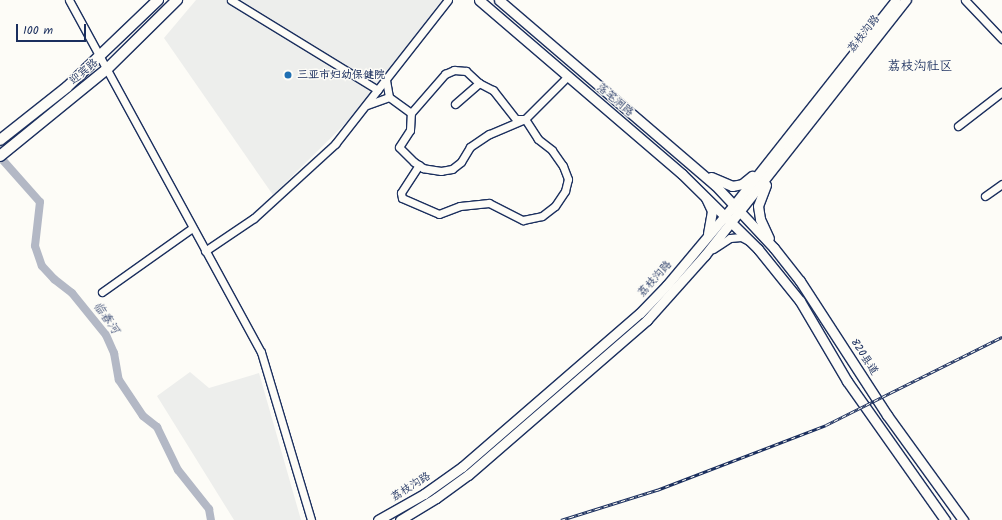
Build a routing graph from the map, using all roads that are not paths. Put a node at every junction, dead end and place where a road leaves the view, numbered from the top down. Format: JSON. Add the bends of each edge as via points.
{"nodes":[{"id":1,"x":69,"y":0,"type":"edge"},
{"id":2,"x":158,"y":0,"type":"edge"},
{"id":3,"x":177,"y":0,"type":"edge"},
{"id":4,"x":231,"y":0,"type":"edge"},
{"id":5,"x":448,"y":0,"type":"edge"},
{"id":6,"x":479,"y":0,"type":"edge"},
{"id":7,"x":499,"y":0,"type":"edge"},
{"id":8,"x":896,"y":0,"type":"edge"},
{"id":9,"x":906,"y":0,"type":"edge"},
{"id":10,"x":965,"y":0,"type":"edge"},
{"id":11,"x":1002,"y":39,"type":"edge"},
{"id":12,"x":99,"y":58,"type":"junction"},
{"id":13,"x":106,"y":70,"type":"junction"},
{"id":14,"x":568,"y":76,"type":"junction"},
{"id":15,"x":386,"y":80,"type":"junction"},
{"id":16,"x":479,"y":83,"type":"junction"},
{"id":17,"x":378,"y":90,"type":"junction"},
{"id":18,"x":1002,"y":92,"type":"edge"},
{"id":19,"x":389,"y":98,"type":"junction"},
{"id":20,"x":455,"y":104,"type":"dead end"},
{"id":21,"x":367,"y":105,"type":"junction"},
{"id":22,"x":411,"y":113,"type":"junction"},
{"id":23,"x":525,"y":119,"type":"junction"},
{"id":24,"x":958,"y":126,"type":"dead end"},
{"id":25,"x":3,"y":138,"type":"edge"},
{"id":26,"x":0,"y":156,"type":"edge"},
{"id":27,"x":666,"y":160,"type":"junction"},
{"id":28,"x":690,"y":164,"type":"junction"},
{"id":29,"x":419,"y":165,"type":"junction"},
{"id":30,"x":770,"y":166,"type":"junction"},
{"id":31,"x":700,"y":173,"type":"junction"},
{"id":32,"x":1002,"y":184,"type":"edge"},
{"id":33,"x":697,"y":188,"type":"junction"},
{"id":34,"x":984,"y":196,"type":"dead end"},
{"id":35,"x":737,"y":208,"type":"junction"},
{"id":36,"x":729,"y":218,"type":"junction"},
{"id":37,"x":192,"y":228,"type":"junction"},
{"id":38,"x":705,"y":240,"type":"junction"},
{"id":39,"x":753,"y":243,"type":"junction"},
{"id":40,"x":774,"y":248,"type":"junction"},
{"id":41,"x":205,"y":251,"type":"junction"},
{"id":42,"x":705,"y":255,"type":"junction"},
{"id":43,"x":102,"y":292,"type":"dead end"},
{"id":44,"x":311,"y":520,"type":"edge"},
{"id":45,"x":378,"y":520,"type":"edge"},
{"id":46,"x":400,"y":520,"type":"edge"},
{"id":47,"x":945,"y":520,"type":"edge"},
{"id":48,"x":963,"y":520,"type":"edge"}],
"edges":[{"from":1,"to":12,"type":"street"},
{"from":2,"to":12,"type":"highway","name":"迎宾路"},
{"from":3,"to":13,"type":"highway","name":"迎宾路"},
{"from":4,"to":17,"type":"street"},
{"from":5,"to":15,"type":"street"},
{"from":6,"to":14,"type":"main road","name":"落笔洞路"},
{"from":7,"to":28,"type":"main road","name":"落笔洞路"},
{"from":8,"to":30,"type":"main road","name":"荔枝沟路"},
{"from":9,"to":30,"type":"main road","name":"荔枝沟路"},
{"from":10,"to":11,"type":"street"},
{"from":12,"to":13,"type":"street"},
{"from":12,"to":25,"type":"highway","name":"迎宾路"},
{"from":13,"to":26,"type":"highway","name":"迎宾路"},
{"from":13,"to":37,"type":"street"},
{"from":14,"to":23,"type":"street"},
{"from":14,"to":27,"type":"main road","name":"落笔洞路"},
{"from":15,"to":17,"type":"street"},
{"from":15,"to":19,"type":"street"},
{"from":16,"to":20,"type":"street"},
{"from":16,"to":22,"type":"street","via":[[466,71],[454,70],[445,74]]},
{"from":16,"to":23,"type":"street","via":[[493,90],[516,119]]},
{"from":17,"to":21,"type":"street"},
{"from":18,"to":24,"type":"street"},
{"from":19,"to":21,"type":"street"},
{"from":19,"to":22,"type":"street"},
{"from":21,"to":41,"type":"street","via":[[335,144],[309,169],[254,218]]},
{"from":22,"to":29,"type":"street","via":[[410,130],[399,147]]},
{"from":23,"to":29,"type":"street","via":[[489,134],[470,147],[461,162],[452,169],[441,171]]},
{"from":23,"to":29,"type":"street","via":[[538,139],[552,150],[568,179],[565,191],[555,206],[542,216],[524,220],[489,203],[460,206],[439,214],[402,198],[401,193]]},
{"from":27,"to":28,"type":"main road","via":[[688,170],[692,167]]},
{"from":27,"to":33,"type":"main road","name":"落笔洞路"},
{"from":28,"to":31,"type":"main road","name":"落笔洞路"},
{"from":30,"to":31,"type":"main road","via":[[737,185],[723,183]]},
{"from":30,"to":35,"type":"main road","name":"荔枝沟路"},
{"from":30,"to":40,"type":"main road","via":[[758,206],[760,219]]},
{"from":31,"to":35,"type":"main road","name":"落笔洞路"},
{"from":32,"to":34,"type":"street"},
{"from":33,"to":36,"type":"main road","name":"落笔洞路"},
{"from":33,"to":38,"type":"main road","via":[[712,211],[711,226]]},
{"from":35,"to":36,"type":"main road","name":"荔枝沟路"},
{"from":35,"to":40,"type":"main road","name":"820县道"},
{"from":36,"to":38,"type":"main road","name":"荔枝沟路"},
{"from":36,"to":39,"type":"main road"},
{"from":36,"to":42,"type":"main road","name":"荔枝沟路"},
{"from":37,"to":41,"type":"street"},
{"from":37,"to":43,"type":"street"},
{"from":38,"to":45,"type":"main road","name":"荔枝沟路","via":[[640,313],[551,391],[437,486]]},
{"from":39,"to":42,"type":"street","via":[[741,237],[730,238]]},
{"from":39,"to":47,"type":"main road","via":[[800,301],[847,381]]},
{"from":40,"to":48,"type":"main road","name":"820县道","via":[[800,281],[887,415]]},
{"from":41,"to":44,"type":"street","via":[[261,352]]},
{"from":42,"to":46,"type":"main road","name":"荔枝沟路","via":[[674,292],[612,352],[468,474]]}]}
